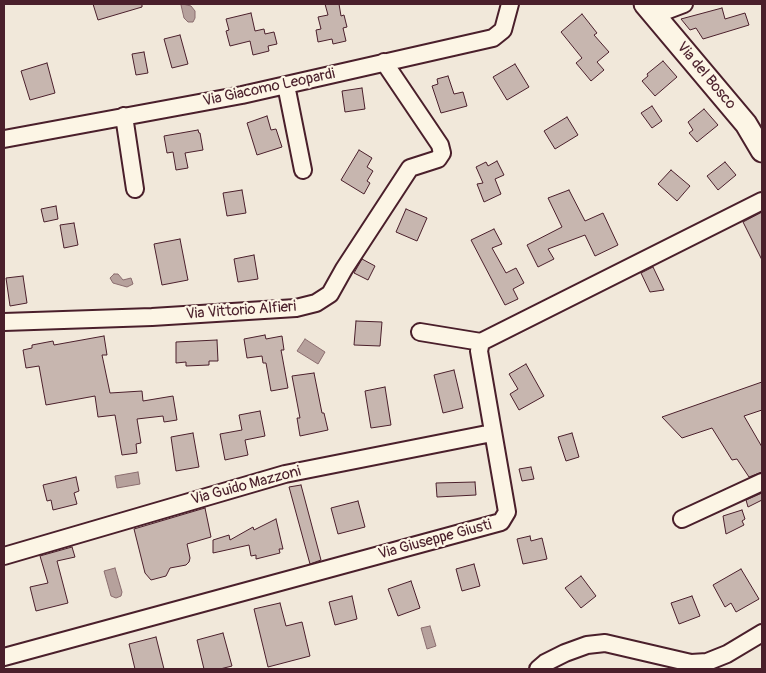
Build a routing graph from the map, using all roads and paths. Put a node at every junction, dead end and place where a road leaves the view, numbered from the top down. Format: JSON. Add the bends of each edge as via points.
{"nodes":[{"id":1,"x":510,"y":4,"type":"edge"},
{"id":2,"x":684,"y":4,"type":"edge"},
{"id":3,"x":650,"y":9,"type":"edge"},
{"id":4,"x":384,"y":62,"type":"junction"},
{"id":5,"x":286,"y":85,"type":"junction"},
{"id":6,"x":124,"y":116,"type":"junction"},
{"id":7,"x":4,"y":139,"type":"edge"},
{"id":8,"x":762,"y":152,"type":"edge"},
{"id":9,"x":303,"y":170,"type":"dead end"},
{"id":10,"x":135,"y":189,"type":"dead end"},
{"id":11,"x":762,"y":201,"type":"edge"},
{"id":12,"x":4,"y":322,"type":"edge"},
{"id":13,"x":420,"y":332,"type":"dead end"},
{"id":14,"x":481,"y":342,"type":"junction"},
{"id":15,"x":492,"y":433,"type":"junction"},
{"id":16,"x":762,"y":482,"type":"edge"},
{"id":17,"x":682,"y":519,"type":"dead end"},
{"id":18,"x":4,"y":556,"type":"edge"},
{"id":19,"x":762,"y":633,"type":"edge"},
{"id":20,"x":4,"y":657,"type":"edge"},
{"id":21,"x":538,"y":669,"type":"edge"}],
"edges":[{"from":1,"to":4,"type":"street","name":"Via Giacomo Leopardi","via":[[503,30],[493,38]]},
{"from":2,"to":3,"type":"street"},
{"from":3,"to":8,"type":"main road","name":"Via del Bosco","via":[[746,124]]},
{"from":4,"to":5,"type":"street","name":"Via Giacomo Leopardi"},
{"from":4,"to":12,"type":"street","name":"Via Vittorio Alfieri","via":[[440,144],[442,153],[438,159],[410,168],[330,294],[316,303],[296,308]]},
{"from":5,"to":6,"type":"street","name":"Via Giacomo Leopardi"},
{"from":5,"to":9,"type":"street"},
{"from":6,"to":7,"type":"street","name":"Via Giacomo Leopardi"},
{"from":6,"to":10,"type":"street"},
{"from":11,"to":14,"type":"street"},
{"from":13,"to":14,"type":"street"},
{"from":14,"to":15,"type":"street","name":"Via Giuseppe Giusti","via":[[479,351]]},
{"from":15,"to":18,"type":"street","name":"Via Guido Mazzoni","via":[[284,474]]},
{"from":15,"to":20,"type":"street","name":"Via Giuseppe Giusti","via":[[508,512],[501,522]]},
{"from":16,"to":17,"type":"street"},
{"from":19,"to":21,"type":"street","via":[[707,662],[691,663],[605,643],[566,653]]}]}
